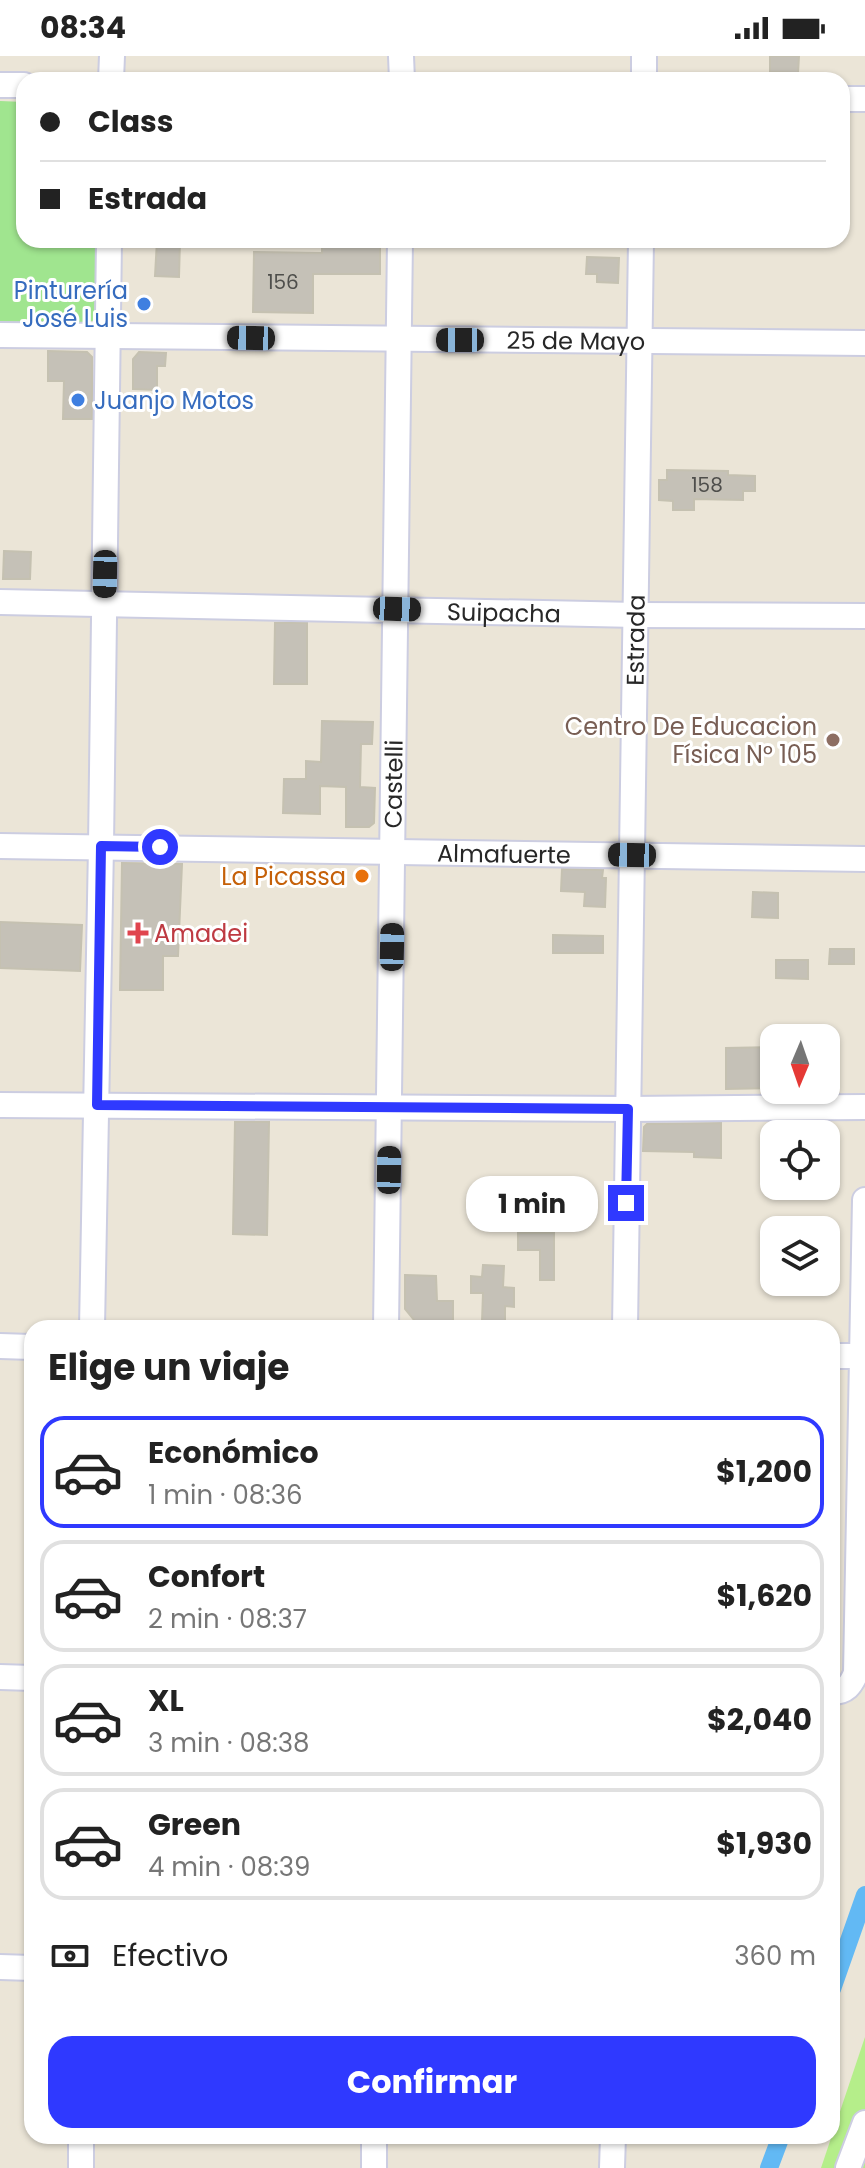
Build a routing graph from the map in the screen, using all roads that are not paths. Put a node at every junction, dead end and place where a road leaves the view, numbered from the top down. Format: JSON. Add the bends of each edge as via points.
{"nodes":[{"id":1,"x":109,"y":248,"type":"edge"},
{"id":2,"x":400,"y":248,"type":"edge"},
{"id":3,"x":641,"y":248,"type":"edge"},
{"id":4,"x":0,"y":335,"type":"edge"},
{"id":5,"x":107,"y":336,"type":"junction"},
{"id":6,"x":400,"y":339,"type":"junction"},
{"id":7,"x":640,"y":341,"type":"junction"},
{"id":8,"x":865,"y":343,"type":"edge"},
{"id":9,"x":0,"y":602,"type":"edge"},
{"id":10,"x":105,"y":604,"type":"junction"},
{"id":11,"x":397,"y":609,"type":"junction"},
{"id":12,"x":637,"y":615,"type":"junction"},
{"id":13,"x":865,"y":616,"type":"edge"},
{"id":14,"x":0,"y":846,"type":"edge"},
{"id":15,"x":101,"y":846,"type":"junction"},
{"id":16,"x":393,"y":852,"type":"junction"},
{"id":17,"x":632,"y":855,"type":"junction"},
{"id":18,"x":865,"y":859,"type":"edge"},
{"id":19,"x":0,"y":1105,"type":"edge"},
{"id":20,"x":97,"y":1105,"type":"junction"},
{"id":21,"x":390,"y":1107,"type":"junction"},
{"id":22,"x":865,"y":1107,"type":"edge"},
{"id":23,"x":628,"y":1109,"type":"junction"},
{"id":24,"x":865,"y":1200,"type":"edge"},
{"id":25,"x":92,"y":1320,"type":"edge"},
{"id":26,"x":386,"y":1320,"type":"edge"},
{"id":27,"x":625,"y":1320,"type":"edge"},
{"id":28,"x":0,"y":1346,"type":"edge"},
{"id":29,"x":24,"y":1347,"type":"edge"},
{"id":30,"x":840,"y":1356,"type":"edge"},
{"id":31,"x":864,"y":1356,"type":"edge"},
{"id":32,"x":0,"y":1677,"type":"edge"},
{"id":33,"x":24,"y":1678,"type":"edge"},
{"id":34,"x":840,"y":1690,"type":"edge"},
{"id":35,"x":0,"y":1967,"type":"edge"},
{"id":36,"x":24,"y":1968,"type":"edge"},
{"id":37,"x":865,"y":2123,"type":"edge"},
{"id":38,"x":81,"y":2144,"type":"edge"},
{"id":39,"x":374,"y":2144,"type":"edge"},
{"id":40,"x":613,"y":2144,"type":"edge"},
{"id":41,"x":81,"y":2168,"type":"edge"},
{"id":42,"x":374,"y":2168,"type":"edge"},
{"id":43,"x":612,"y":2168,"type":"edge"},
{"id":44,"x":848,"y":2168,"type":"edge"}],
"edges":[{"from":1,"to":5,"type":"street"},
{"from":2,"to":6,"type":"street","name":"Castelli"},
{"from":3,"to":7,"type":"street","name":"Estrada"},
{"from":4,"to":5,"type":"street","name":"25 de Mayo"},
{"from":5,"to":6,"type":"street","name":"25 de Mayo"},
{"from":5,"to":10,"type":"street"},
{"from":6,"to":7,"type":"street","name":"25 de Mayo"},
{"from":6,"to":11,"type":"street","name":"Castelli"},
{"from":7,"to":8,"type":"street","name":"25 de Mayo"},
{"from":7,"to":12,"type":"street","name":"Estrada"},
{"from":9,"to":10,"type":"street","name":"Suipacha"},
{"from":10,"to":11,"type":"street","name":"Suipacha"},
{"from":10,"to":15,"type":"street"},
{"from":11,"to":12,"type":"street","name":"Suipacha"},
{"from":11,"to":16,"type":"street","name":"Castelli"},
{"from":12,"to":13,"type":"street","name":"Suipacha"},
{"from":12,"to":17,"type":"street","name":"Estrada"},
{"from":14,"to":15,"type":"street","name":"Almafuerte"},
{"from":15,"to":16,"type":"street","name":"Almafuerte"},
{"from":15,"to":20,"type":"street"},
{"from":16,"to":17,"type":"street","name":"Almafuerte"},
{"from":16,"to":21,"type":"street","name":"Castelli"},
{"from":17,"to":18,"type":"street","name":"Almafuerte"},
{"from":17,"to":23,"type":"street","name":"Estrada"},
{"from":19,"to":20,"type":"street"},
{"from":20,"to":21,"type":"street"},
{"from":20,"to":25,"type":"street"},
{"from":21,"to":23,"type":"street"},
{"from":21,"to":26,"type":"street","name":"Castelli"},
{"from":22,"to":23,"type":"street"},
{"from":23,"to":27,"type":"street","name":"Estrada"},
{"from":24,"to":31,"type":"street"},
{"from":28,"to":29,"type":"street"},
{"from":30,"to":31,"type":"street"},
{"from":31,"to":34,"type":"street","via":[[856,1673],[851,1685]]},
{"from":32,"to":33,"type":"street"},
{"from":35,"to":36,"type":"street"},
{"from":37,"to":44,"type":"street"},
{"from":38,"to":41,"type":"street"},
{"from":39,"to":42,"type":"street"},
{"from":40,"to":43,"type":"street"}]}
